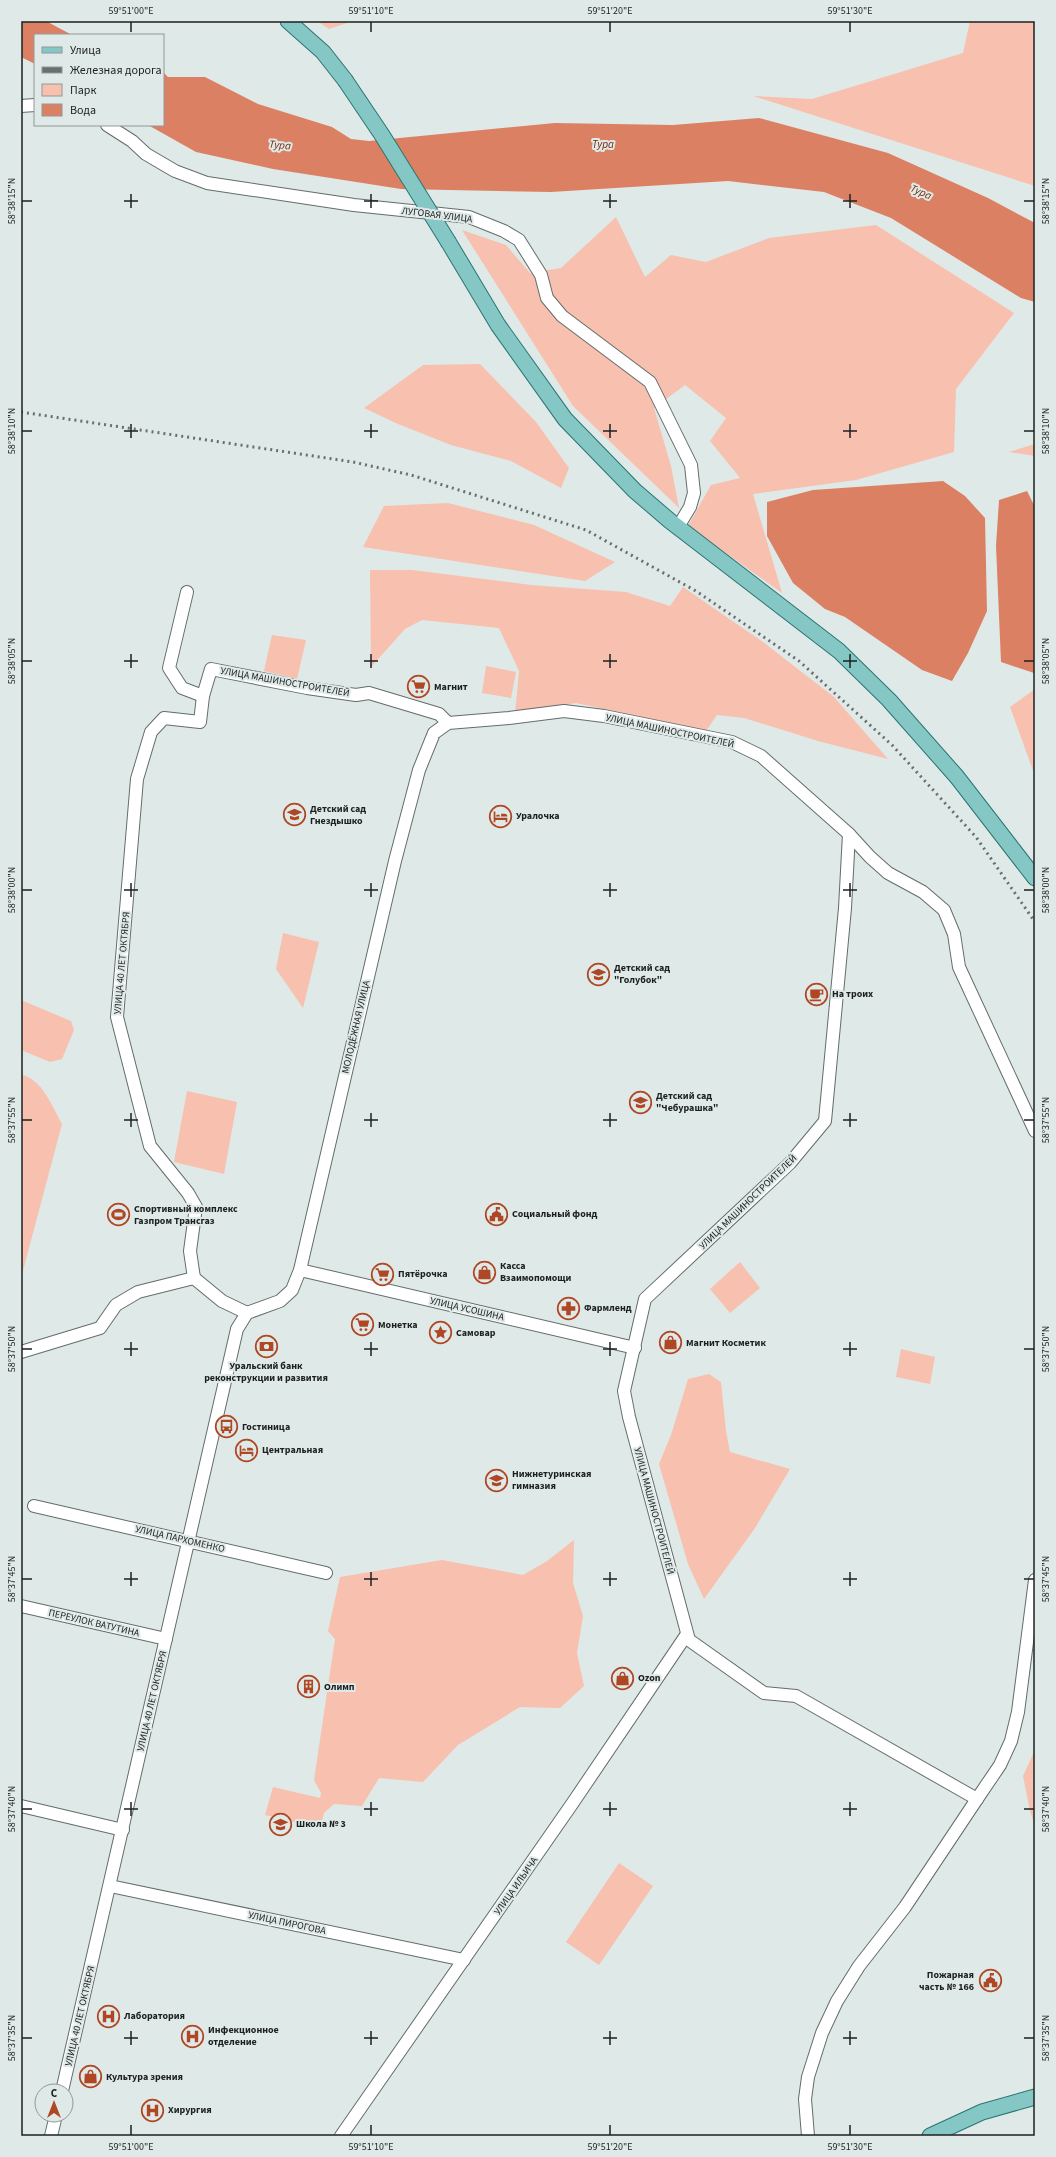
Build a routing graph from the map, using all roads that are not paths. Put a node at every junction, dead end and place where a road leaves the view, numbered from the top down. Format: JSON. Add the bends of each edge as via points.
{"nodes":[{"id":1,"x":288,"y":21,"type":"edge"},
{"id":2,"x":34,"y":105,"type":"edge"},
{"id":3,"x":21,"y":106,"type":"edge"},
{"id":4,"x":109,"y":126,"type":"edge"},
{"id":5,"x":678,"y":527,"type":"junction"},
{"id":6,"x":186,"y":592,"type":"dead end"},
{"id":7,"x":203,"y":696,"type":"junction"},
{"id":8,"x":448,"y":723,"type":"junction"},
{"id":9,"x":849,"y":834,"type":"junction"},
{"id":10,"x":1035,"y":878,"type":"edge"},
{"id":11,"x":1035,"y":1131,"type":"edge"},
{"id":12,"x":300,"y":1270,"type":"junction"},
{"id":13,"x":194,"y":1278,"type":"junction"},
{"id":14,"x":247,"y":1313,"type":"junction"},
{"id":15,"x":635,"y":1348,"type":"junction"},
{"id":16,"x":21,"y":1352,"type":"edge"},
{"id":17,"x":34,"y":1506,"type":"dead end"},
{"id":18,"x":189,"y":1540,"type":"junction"},
{"id":19,"x":326,"y":1573,"type":"dead end"},
{"id":20,"x":1035,"y":1580,"type":"edge"},
{"id":21,"x":21,"y":1606,"type":"edge"},
{"id":22,"x":687,"y":1634,"type":"junction"},
{"id":23,"x":166,"y":1640,"type":"junction"},
{"id":24,"x":977,"y":1799,"type":"junction"},
{"id":25,"x":21,"y":1806,"type":"edge"},
{"id":26,"x":123,"y":1830,"type":"junction"},
{"id":27,"x":110,"y":1886,"type":"junction"},
{"id":28,"x":464,"y":1960,"type":"junction"},
{"id":29,"x":64,"y":2083,"type":"edge"},
{"id":30,"x":1035,"y":2097,"type":"edge"},
{"id":31,"x":54,"y":2123,"type":"edge"},
{"id":32,"x":52,"y":2136,"type":"edge"},
{"id":33,"x":341,"y":2136,"type":"edge"},
{"id":34,"x":808,"y":2136,"type":"edge"},
{"id":35,"x":930,"y":2136,"type":"edge"}],
"edges":[{"from":1,"to":5,"type":"main road","bridge":true,"via":[[323,52],[345,80],[382,134],[498,325],[565,419],[635,491]]},
{"from":2,"to":3,"type":"street"},
{"from":4,"to":5,"type":"street","name":"ЛУГОВАЯ УЛИЦА","via":[[132,141],[146,154],[175,171],[207,184],[354,205],[469,217],[520,240],[541,275],[547,298],[562,316],[650,382],[691,464],[694,493],[690,507]]},
{"from":5,"to":10,"type":"main road","via":[[839,650],[889,700],[957,778]]},
{"from":6,"to":7,"type":"street","via":[[169,668],[182,688]]},
{"from":7,"to":8,"type":"street","name":"УЛИЦА МАШИНОСТРОИТЕЛЕЙ","via":[[211,669],[307,688],[356,695],[369,693],[439,714]]},
{"from":7,"to":13,"type":"street","name":"УЛИЦА 40 ЛЕТ ОКТЯБРЯ","via":[[200,722],[164,718],[151,732],[136,779],[117,1017],[150,1146],[188,1193],[196,1207],[190,1251]]},
{"from":8,"to":9,"type":"street","name":"УЛИЦА МАШИНОСТРОИТЕЛЕЙ","via":[[564,711],[604,716],[732,742],[761,756]]},
{"from":8,"to":12,"type":"street","name":"МОЛОДЁЖНАЯ УЛИЦА","via":[[434,733],[419,770]]},
{"from":9,"to":11,"type":"street","via":[[888,873],[923,892],[944,910],[954,934],[959,967]]},
{"from":9,"to":15,"type":"street","name":"УЛИЦА МАШИНОСТРОИТЕЛЕЙ","via":[[845,908],[825,1121],[790,1163],[645,1299]]},
{"from":12,"to":14,"type":"street","name":"МОЛОДЁЖНАЯ УЛИЦА","via":[[292,1290],[280,1301]]},
{"from":12,"to":15,"type":"street","name":"УЛИЦА УСОШИНА"},
{"from":13,"to":14,"type":"street","via":[[222,1301]]},
{"from":13,"to":16,"type":"street","via":[[138,1292],[116,1305],[100,1328]]},
{"from":14,"to":18,"type":"street","name":"УЛИЦА 40 ЛЕТ ОКТЯБРЯ","via":[[236,1329]]},
{"from":15,"to":22,"type":"street","name":"УЛИЦА МАШИНОСТРОИТЕЛЕЙ","via":[[624,1391]]},
{"from":17,"to":18,"type":"street","name":"УЛИЦА ПАРХОМЕНКО"},
{"from":18,"to":19,"type":"street","name":"УЛИЦА ПАРХОМЕНКО"},
{"from":18,"to":23,"type":"street","name":"УЛИЦА 40 ЛЕТ ОКТЯБРЯ"},
{"from":20,"to":24,"type":"street","via":[[1018,1712],[1011,1741],[1000,1765]]},
{"from":21,"to":23,"type":"street","name":"ПЕРЕУЛОК ВАТУТИНА"},
{"from":22,"to":24,"type":"street","via":[[689,1640],[764,1693],[796,1696]]},
{"from":22,"to":28,"type":"street","name":"УЛИЦА ИЛЬИЧА"},
{"from":23,"to":26,"type":"street","name":"УЛИЦА 40 ЛЕТ ОКТЯБРЯ"},
{"from":24,"to":34,"type":"street","via":[[905,1908],[859,1966],[837,2001],[822,2033],[808,2077],[805,2099]]},
{"from":25,"to":26,"type":"street"},
{"from":26,"to":27,"type":"street","name":"УЛИЦА 40 ЛЕТ ОКТЯБРЯ"},
{"from":27,"to":28,"type":"street","name":"УЛИЦА ПИРОГОВА"},
{"from":27,"to":29,"type":"street","name":"УЛИЦА 40 ЛЕТ ОКТЯБРЯ"},
{"from":28,"to":33,"type":"street","name":"УЛИЦА ИЛЬИЧА"},
{"from":30,"to":35,"type":"main road","via":[[982,2112]]},
{"from":31,"to":32,"type":"street"}]}
